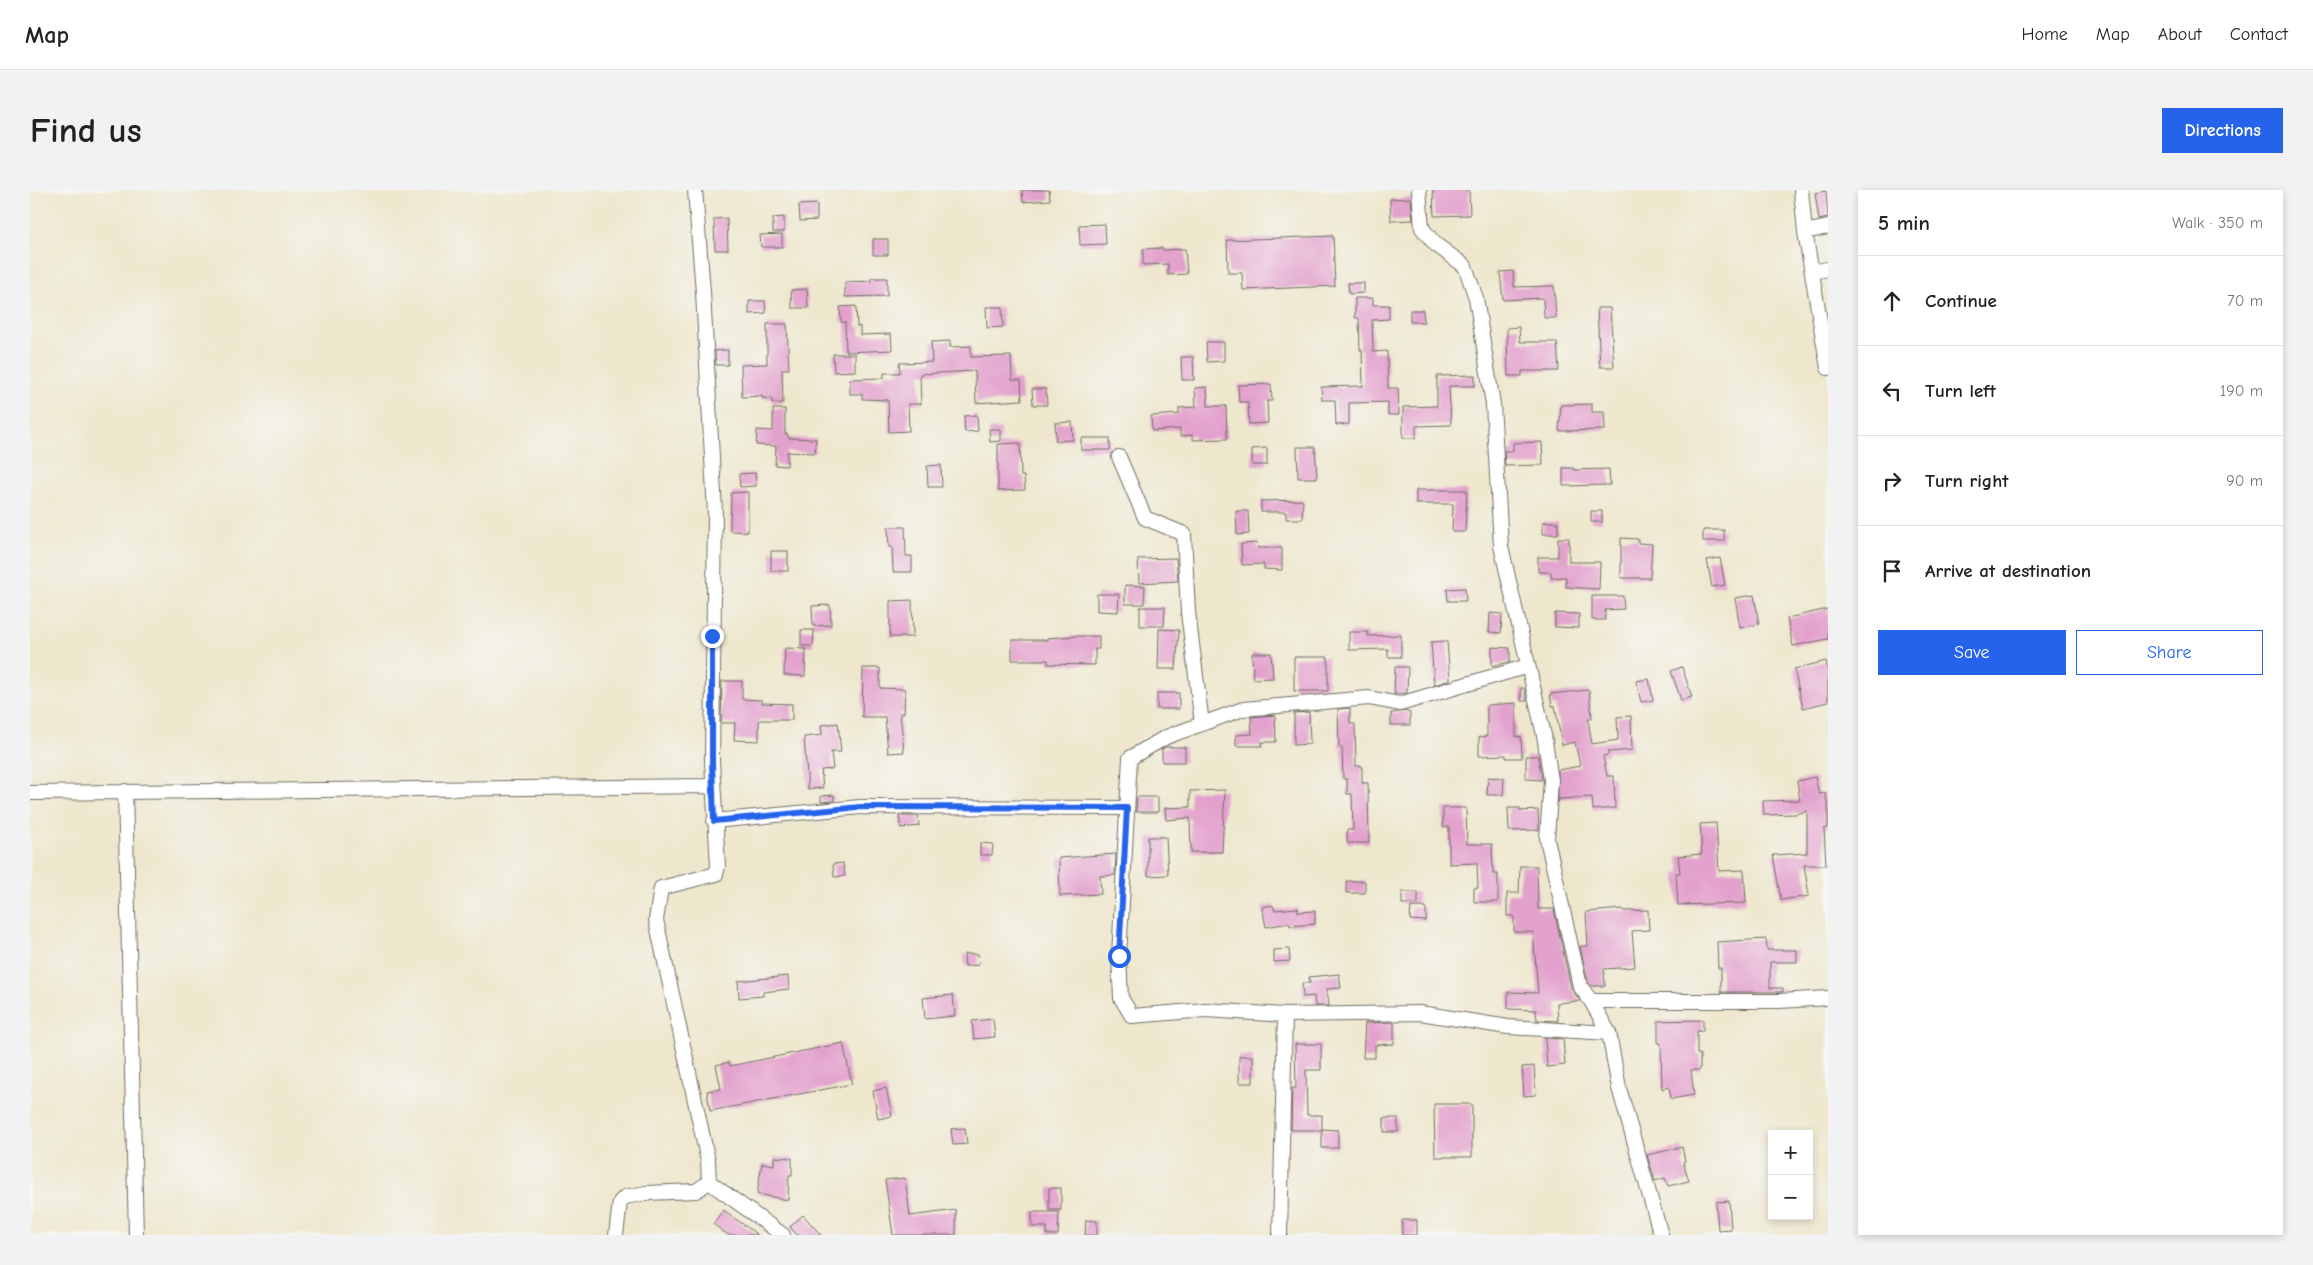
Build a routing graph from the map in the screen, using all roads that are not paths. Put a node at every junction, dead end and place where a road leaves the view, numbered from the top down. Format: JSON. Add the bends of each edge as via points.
{"nodes":[{"id":1,"x":695,"y":190,"type":"edge"},
{"id":2,"x":1419,"y":190,"type":"edge"},
{"id":3,"x":1802,"y":190,"type":"edge"},
{"id":4,"x":1828,"y":226,"type":"edge"},
{"id":5,"x":1805,"y":232,"type":"junction"},
{"id":6,"x":1828,"y":269,"type":"edge"},
{"id":7,"x":1812,"y":272,"type":"junction"},
{"id":8,"x":1827,"y":353,"type":"edge"},
{"id":9,"x":1828,"y":368,"type":"edge"},
{"id":10,"x":1119,"y":457,"type":"dead end"},
{"id":11,"x":1528,"y":666,"type":"junction"},
{"id":12,"x":1202,"y":724,"type":"junction"},
{"id":13,"x":713,"y":786,"type":"junction"},
{"id":14,"x":125,"y":791,"type":"junction"},
{"id":15,"x":30,"y":793,"type":"edge"},
{"id":16,"x":1127,"y":808,"type":"junction"},
{"id":17,"x":714,"y":821,"type":"junction"},
{"id":18,"x":1828,"y":998,"type":"edge"},
{"id":19,"x":1591,"y":1001,"type":"junction"},
{"id":20,"x":1285,"y":1015,"type":"junction"},
{"id":21,"x":1608,"y":1033,"type":"junction"},
{"id":22,"x":709,"y":1182,"type":"junction"},
{"id":23,"x":136,"y":1235,"type":"edge"},
{"id":24,"x":616,"y":1235,"type":"edge"},
{"id":25,"x":783,"y":1235,"type":"edge"},
{"id":26,"x":1280,"y":1235,"type":"edge"},
{"id":27,"x":1662,"y":1235,"type":"edge"}],
"edges":[{"from":1,"to":13,"type":"street","via":[[715,513]]},
{"from":2,"to":11,"type":"street","via":[[1422,228],[1435,244],[1466,266],[1476,298],[1493,404],[1501,546]]},
{"from":3,"to":5,"type":"street"},
{"from":4,"to":5,"type":"street"},
{"from":5,"to":7,"type":"street"},
{"from":6,"to":7,"type":"street"},
{"from":7,"to":8,"type":"street"},
{"from":8,"to":9,"type":"street"},
{"from":10,"to":12,"type":"street","via":[[1145,518],[1184,534],[1188,612]]},
{"from":11,"to":12,"type":"street","via":[[1400,704],[1369,698],[1288,704],[1243,709]]},
{"from":11,"to":19,"type":"street","via":[[1551,780],[1547,839],[1580,986]]},
{"from":12,"to":16,"type":"street","via":[[1166,737],[1130,758]]},
{"from":13,"to":14,"type":"street"},
{"from":13,"to":17,"type":"street"},
{"from":14,"to":15,"type":"street"},
{"from":14,"to":23,"type":"street"},
{"from":16,"to":17,"type":"street","via":[[860,807]]},
{"from":16,"to":20,"type":"street","via":[[1119,956],[1124,1006],[1132,1016],[1205,1010]]},
{"from":17,"to":22,"type":"street","via":[[716,874],[661,888],[656,920],[706,1152]]},
{"from":18,"to":19,"type":"street"},
{"from":19,"to":21,"type":"street"},
{"from":20,"to":21,"type":"street","via":[[1420,1013],[1508,1027]]},
{"from":20,"to":26,"type":"street"},
{"from":21,"to":27,"type":"street","via":[[1619,1088]]},
{"from":22,"to":24,"type":"street","via":[[696,1191],[625,1197],[620,1202]]},
{"from":22,"to":25,"type":"street"}]}
